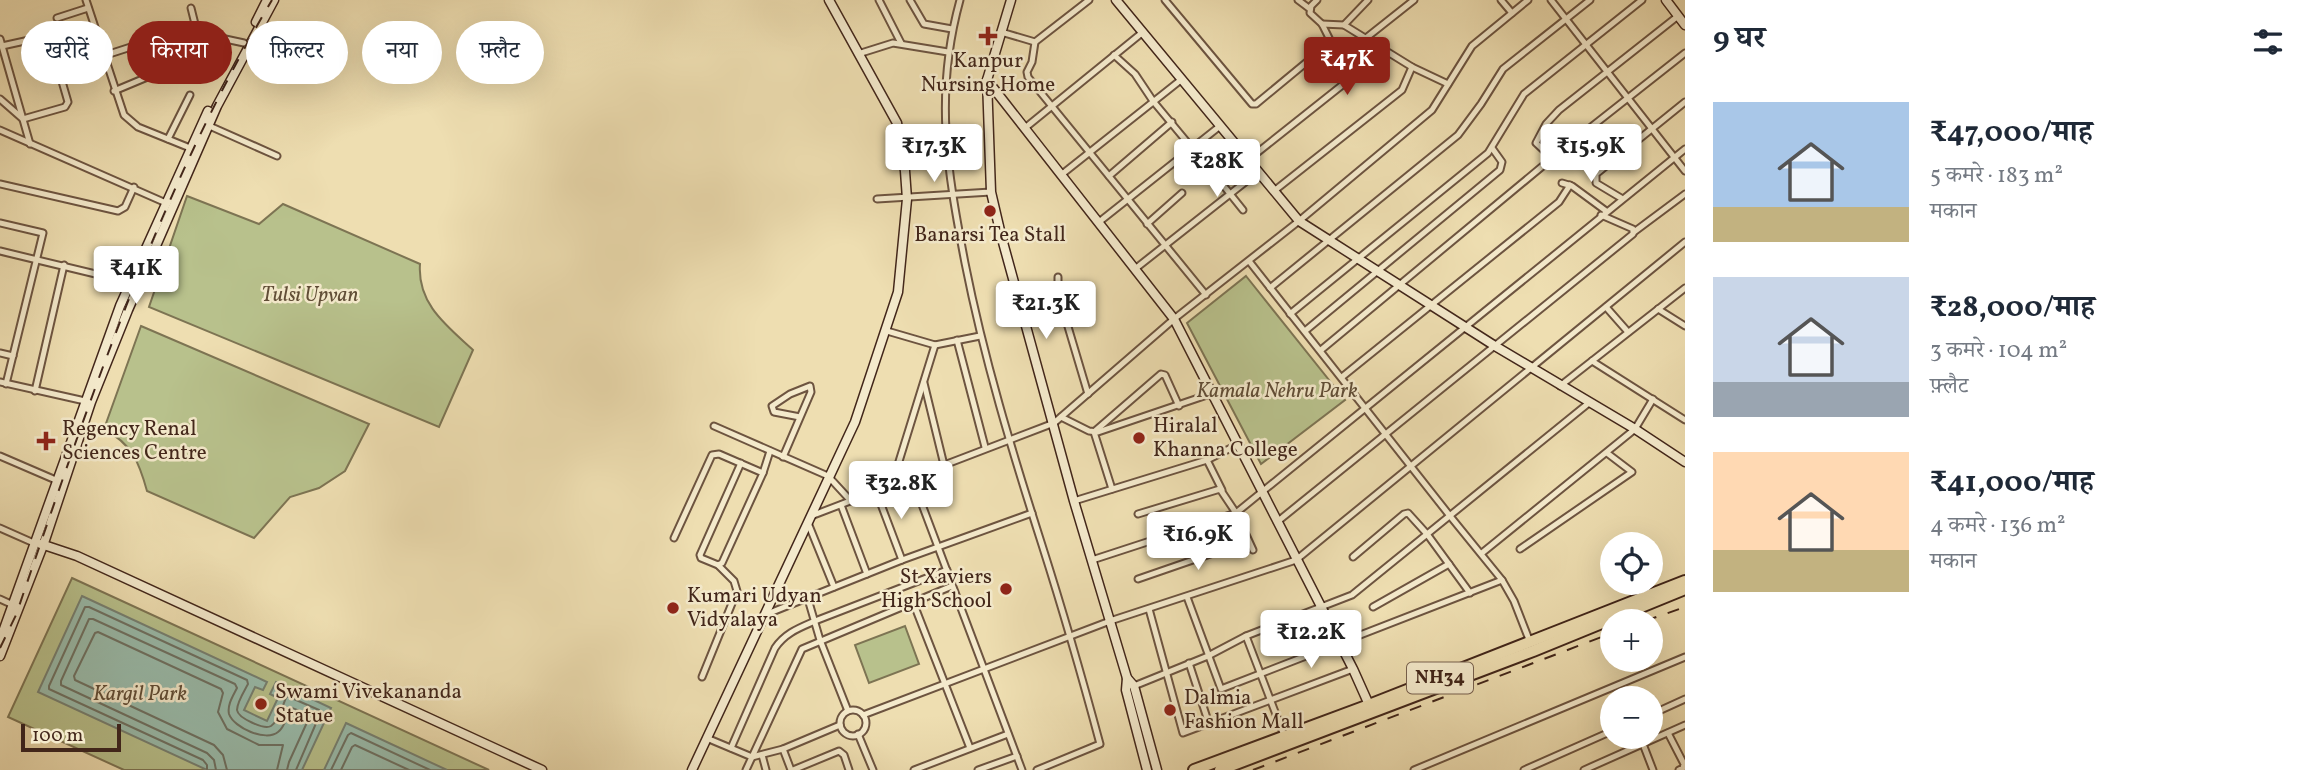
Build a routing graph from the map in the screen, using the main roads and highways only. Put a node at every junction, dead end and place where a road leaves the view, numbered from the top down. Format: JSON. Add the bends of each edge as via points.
{"nodes":[{"id":1,"x":1685,"y":581,"type":"edge"},
{"id":2,"x":1685,"y":589,"type":"edge"},
{"id":3,"x":1532,"y":647,"type":"junction"},
{"id":4,"x":1286,"y":742,"type":"junction"},
{"id":5,"x":1194,"y":770,"type":"edge"},
{"id":6,"x":1220,"y":770,"type":"edge"}],
"edges":[{"from":1,"to":3,"type":"highway","number":"NH34"},
{"from":2,"to":3,"type":"highway","number":"NH34"},
{"from":3,"to":4,"type":"highway","number":"NH34"},
{"from":4,"to":5,"type":"highway","number":"NH34"},
{"from":4,"to":6,"type":"highway","number":"NH34"}]}
